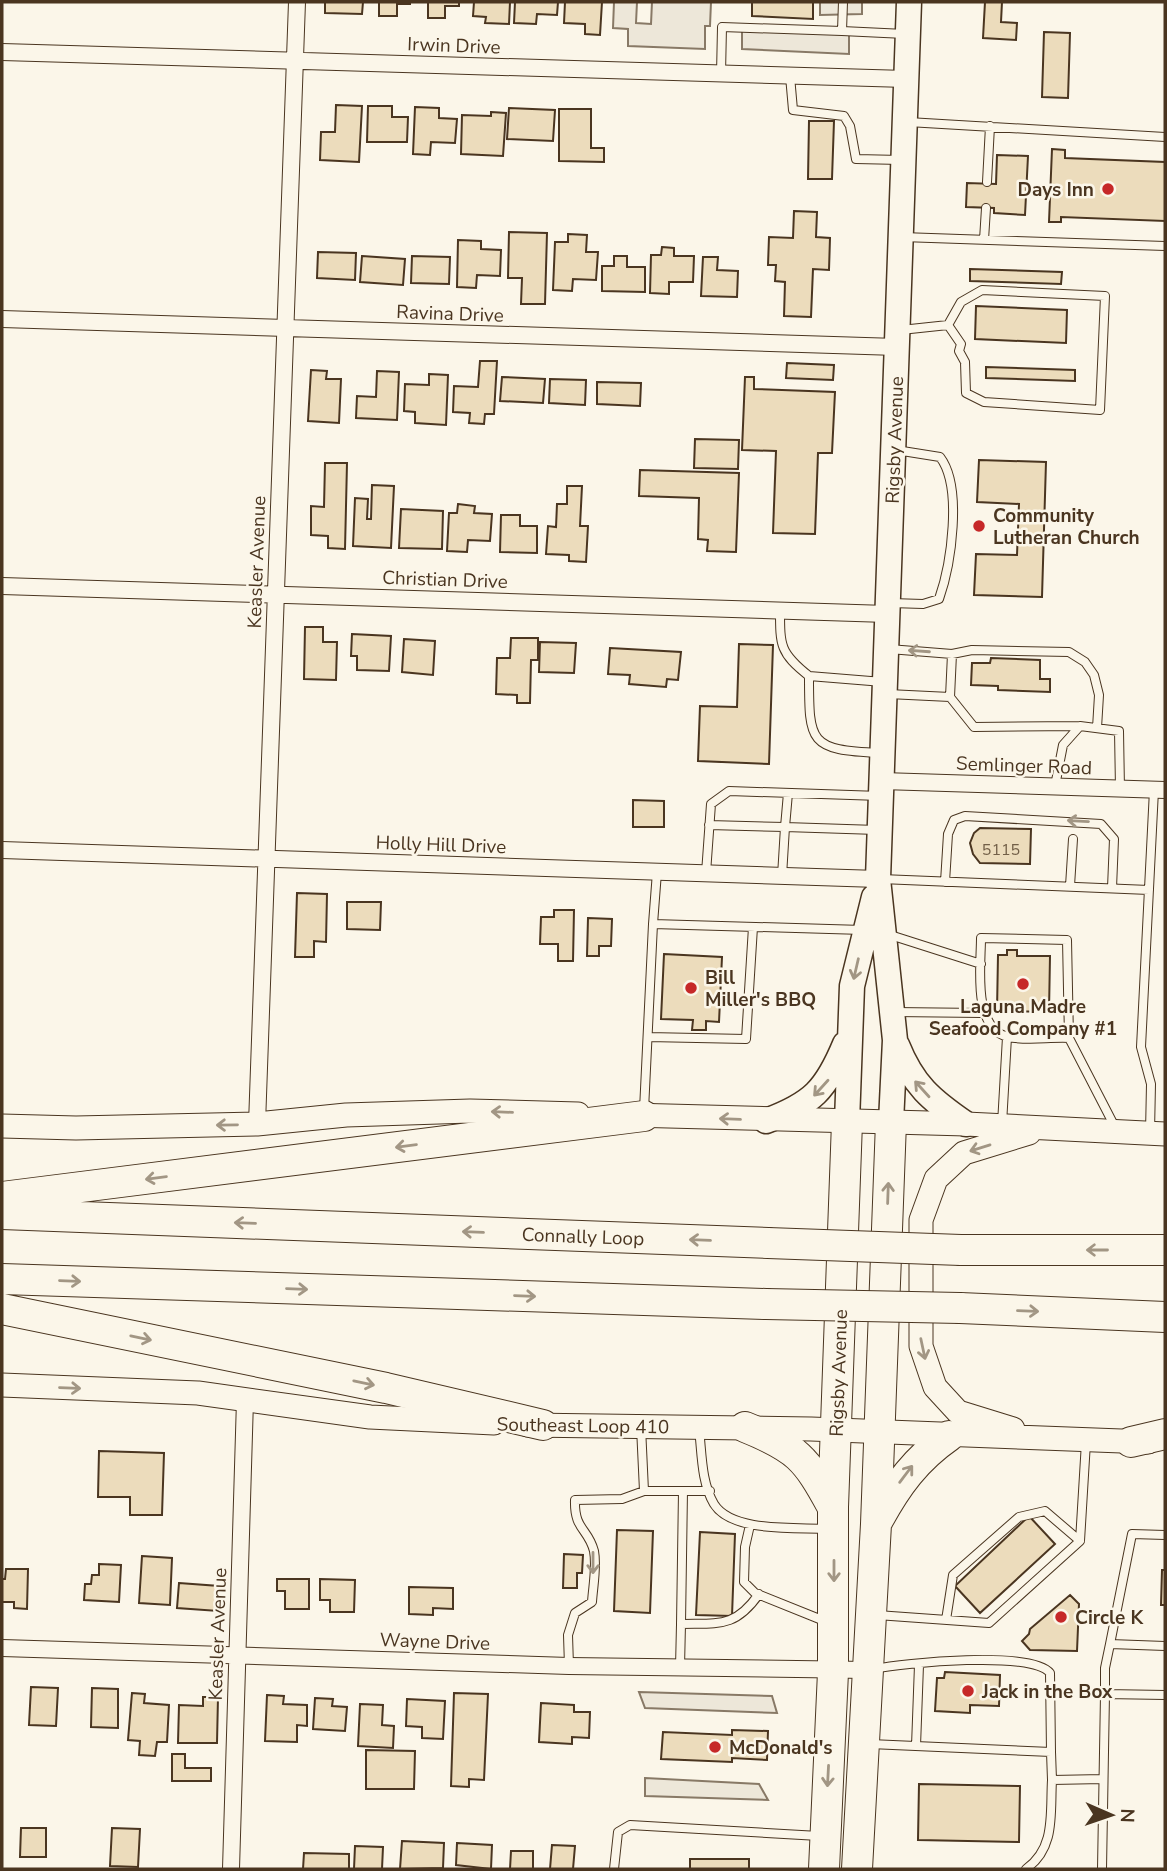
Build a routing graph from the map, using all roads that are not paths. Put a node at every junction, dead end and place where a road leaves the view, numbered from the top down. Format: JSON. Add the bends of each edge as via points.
{"nodes":[{"id":1,"x":297,"y":2,"type":"edge"},
{"id":2,"x":843,"y":2,"type":"edge"},
{"id":3,"x":909,"y":2,"type":"edge"},
{"id":4,"x":842,"y":31,"type":"junction"},
{"id":5,"x":908,"y":34,"type":"junction"},
{"id":6,"x":2,"y":52,"type":"edge"},
{"id":7,"x":295,"y":62,"type":"junction"},
{"id":8,"x":721,"y":74,"type":"junction"},
{"id":9,"x":790,"y":76,"type":"junction"},
{"id":10,"x":906,"y":79,"type":"junction"},
{"id":11,"x":905,"y":121,"type":"junction"},
{"id":12,"x":990,"y":126,"type":"junction"},
{"id":13,"x":1165,"y":137,"type":"edge"},
{"id":14,"x":904,"y":160,"type":"junction"},
{"id":15,"x":987,"y":182,"type":"dead end"},
{"id":16,"x":986,"y":208,"type":"dead end"},
{"id":17,"x":901,"y":237,"type":"junction"},
{"id":18,"x":984,"y":240,"type":"junction"},
{"id":19,"x":1165,"y":246,"type":"edge"},
{"id":20,"x":2,"y":319,"type":"edge"},
{"id":21,"x":948,"y":326,"type":"junction"},
{"id":22,"x":286,"y":329,"type":"junction"},
{"id":23,"x":897,"y":338,"type":"junction"},
{"id":24,"x":893,"y":450,"type":"junction"},
{"id":25,"x":2,"y":586,"type":"edge"},
{"id":26,"x":276,"y":595,"type":"junction"},
{"id":27,"x":888,"y":608,"type":"junction"},
{"id":28,"x":780,"y":610,"type":"junction"},
{"id":29,"x":886,"y":649,"type":"junction"},
{"id":30,"x":952,"y":654,"type":"junction"},
{"id":31,"x":809,"y":676,"type":"junction"},
{"id":32,"x":885,"y":688,"type":"junction"},
{"id":33,"x":950,"y":697,"type":"junction"},
{"id":34,"x":1080,"y":726,"type":"junction"},
{"id":35,"x":1097,"y":728,"type":"junction"},
{"id":36,"x":883,"y":754,"type":"junction"},
{"id":37,"x":1055,"y":786,"type":"junction"},
{"id":38,"x":881,"y":788,"type":"junction"},
{"id":39,"x":1119,"y":789,"type":"junction"},
{"id":40,"x":1160,"y":790,"type":"edge"},
{"id":41,"x":788,"y":793,"type":"junction"},
{"id":42,"x":709,"y":825,"type":"junction"},
{"id":43,"x":785,"y":827,"type":"junction"},
{"id":44,"x":880,"y":831,"type":"junction"},
{"id":45,"x":1073,"y":839,"type":"dead end"},
{"id":46,"x":2,"y":850,"type":"edge"},
{"id":47,"x":266,"y":859,"type":"junction"},
{"id":48,"x":657,"y":872,"type":"junction"},
{"id":49,"x":706,"y":873,"type":"junction"},
{"id":50,"x":782,"y":876,"type":"junction"},
{"id":51,"x":878,"y":879,"type":"junction"},
{"id":52,"x":945,"y":882,"type":"junction"},
{"id":53,"x":1070,"y":887,"type":"junction"},
{"id":54,"x":1112,"y":888,"type":"junction"},
{"id":55,"x":1149,"y":890,"type":"junction"},
{"id":56,"x":653,"y":924,"type":"junction"},
{"id":57,"x":753,"y":927,"type":"junction"},
{"id":58,"x":875,"y":931,"type":"junction"},
{"id":59,"x":981,"y":964,"type":"junction"},
{"id":60,"x":892,"y":1012,"type":"junction"},
{"id":61,"x":982,"y":1013,"type":"junction"},
{"id":62,"x":850,"y":1031,"type":"junction"},
{"id":63,"x":648,"y":1037,"type":"junction"},
{"id":64,"x":1007,"y":1037,"type":"junction"},
{"id":65,"x":1069,"y":1038,"type":"junction"},
{"id":66,"x":895,"y":1040,"type":"junction"},
{"id":67,"x":644,"y":1116,"type":"junction"},
{"id":68,"x":766,"y":1121,"type":"junction"},
{"id":69,"x":847,"y":1122,"type":"junction"},
{"id":70,"x":891,"y":1122,"type":"junction"},
{"id":71,"x":257,"y":1124,"type":"junction"},
{"id":72,"x":966,"y":1124,"type":"junction"},
{"id":73,"x":2,"y":1126,"type":"edge"},
{"id":74,"x":1002,"y":1126,"type":"junction"},
{"id":75,"x":1045,"y":1128,"type":"junction"},
{"id":76,"x":1118,"y":1131,"type":"junction"},
{"id":77,"x":1158,"y":1133,"type":"edge"},
{"id":78,"x":2,"y":1197,"type":"edge"},
{"id":79,"x":2,"y":1214,"type":"edge"},
{"id":80,"x":1165,"y":1251,"type":"edge"},
{"id":81,"x":2,"y":1279,"type":"edge"},
{"id":82,"x":2,"y":1310,"type":"edge"},
{"id":83,"x":1165,"y":1317,"type":"edge"},
{"id":84,"x":2,"y":1385,"type":"edge"},
{"id":85,"x":246,"y":1400,"type":"junction"},
{"id":86,"x":543,"y":1425,"type":"junction"},
{"id":87,"x":641,"y":1426,"type":"junction"},
{"id":88,"x":699,"y":1427,"type":"junction"},
{"id":89,"x":745,"y":1427,"type":"junction"},
{"id":90,"x":835,"y":1429,"type":"junction"},
{"id":91,"x":879,"y":1433,"type":"junction"},
{"id":92,"x":1165,"y":1434,"type":"edge"},
{"id":93,"x":949,"y":1436,"type":"junction"},
{"id":94,"x":1038,"y":1437,"type":"junction"},
{"id":95,"x":1087,"y":1440,"type":"junction"},
{"id":96,"x":1131,"y":1441,"type":"junction"},
{"id":97,"x":1165,"y":1443,"type":"edge"},
{"id":98,"x":644,"y":1491,"type":"junction"},
{"id":99,"x":683,"y":1491,"type":"junction"},
{"id":100,"x":710,"y":1492,"type":"junction"},
{"id":101,"x":834,"y":1518,"type":"junction"},
{"id":102,"x":876,"y":1524,"type":"junction"},
{"id":103,"x":750,"y":1525,"type":"junction"},
{"id":104,"x":1165,"y":1535,"type":"edge"},
{"id":105,"x":1080,"y":1541,"type":"junction"},
{"id":106,"x":759,"y":1594,"type":"junction"},
{"id":107,"x":946,"y":1620,"type":"junction"},
{"id":108,"x":681,"y":1624,"type":"junction"},
{"id":109,"x":856,"y":1625,"type":"junction"},
{"id":110,"x":1110,"y":1644,"type":"junction"},
{"id":111,"x":1165,"y":1646,"type":"edge"},
{"id":112,"x":2,"y":1648,"type":"edge"},
{"id":113,"x":238,"y":1656,"type":"junction"},
{"id":114,"x":919,"y":1665,"type":"junction"},
{"id":115,"x":569,"y":1666,"type":"junction"},
{"id":116,"x":680,"y":1668,"type":"junction"},
{"id":117,"x":867,"y":1670,"type":"junction"},
{"id":118,"x":834,"y":1672,"type":"junction"},
{"id":119,"x":1105,"y":1694,"type":"junction"},
{"id":120,"x":1165,"y":1695,"type":"edge"},
{"id":121,"x":863,"y":1744,"type":"junction"},
{"id":122,"x":916,"y":1746,"type":"junction"},
{"id":123,"x":1051,"y":1752,"type":"junction"},
{"id":124,"x":1103,"y":1779,"type":"junction"},
{"id":125,"x":1052,"y":1780,"type":"junction"},
{"id":126,"x":826,"y":1836,"type":"junction"},
{"id":127,"x":231,"y":1869,"type":"edge"},
{"id":128,"x":614,"y":1869,"type":"edge"},
{"id":129,"x":824,"y":1869,"type":"edge"},
{"id":130,"x":857,"y":1869,"type":"edge"},
{"id":131,"x":1026,"y":1869,"type":"edge"},
{"id":132,"x":1102,"y":1869,"type":"edge"}],
"edges":[{"from":1,"to":7,"type":"street","name":"Keasler Avenue"},
{"from":2,"to":4,"type":"lane"},
{"from":3,"to":5,"type":"main road","name":"Rigsby Avenue"},
{"from":4,"to":5,"type":"lane"},
{"from":4,"to":8,"type":"lane","via":[[722,27]]},
{"from":5,"to":10,"type":"main road","name":"Rigsby Avenue"},
{"from":6,"to":7,"type":"street","name":"Irwin Drive"},
{"from":7,"to":8,"type":"street","name":"Irwin Drive"},
{"from":7,"to":22,"type":"street","name":"Keasler Avenue"},
{"from":8,"to":9,"type":"street","name":"Irwin Drive"},
{"from":9,"to":10,"type":"street","name":"Irwin Drive"},
{"from":9,"to":14,"type":"lane","via":[[793,110],[844,116],[856,159]]},
{"from":10,"to":11,"type":"main road","name":"Rigsby Avenue"},
{"from":11,"to":12,"type":"lane"},
{"from":11,"to":14,"type":"main road","name":"Rigsby Avenue"},
{"from":12,"to":13,"type":"lane"},
{"from":12,"to":15,"type":"lane"},
{"from":14,"to":17,"type":"main road","name":"Rigsby Avenue"},
{"from":16,"to":18,"type":"lane"},
{"from":17,"to":18,"type":"lane"},
{"from":17,"to":23,"type":"main road","name":"Rigsby Avenue"},
{"from":18,"to":19,"type":"lane"},
{"from":20,"to":22,"type":"street","name":"Ravina Drive"},
{"from":21,"to":21,"type":"lane","via":[[957,335],[965,362],[966,393],[984,402],[1100,410],[1105,296],[982,290],[961,302]]},
{"from":21,"to":23,"type":"lane"},
{"from":22,"to":23,"type":"street","name":"Ravina Drive"},
{"from":22,"to":26,"type":"street","name":"Keasler Avenue"},
{"from":23,"to":24,"type":"main road","name":"Rigsby Avenue"},
{"from":24,"to":27,"type":"main road","name":"Rigsby Avenue"},
{"from":24,"to":27,"type":"lane","via":[[940,457],[953,496],[947,574],[939,599]]},
{"from":25,"to":26,"type":"street","name":"Christian Drive"},
{"from":26,"to":28,"type":"street","name":"Christian Drive"},
{"from":26,"to":47,"type":"street","name":"Keasler Avenue"},
{"from":27,"to":28,"type":"street","name":"Christian Drive"},
{"from":27,"to":29,"type":"main road","name":"Rigsby Avenue"},
{"from":28,"to":31,"type":"lane","via":[[780,645],[788,660]]},
{"from":30,"to":29,"type":"lane","one_way":true},
{"from":29,"to":32,"type":"main road","name":"Rigsby Avenue"},
{"from":30,"to":33,"type":"lane"},
{"from":30,"to":35,"type":"lane","via":[[972,650],[1069,652],[1094,675]]},
{"from":31,"to":32,"type":"lane"},
{"from":31,"to":36,"type":"lane","via":[[809,726],[823,744],[840,752]]},
{"from":32,"to":33,"type":"lane"},
{"from":32,"to":36,"type":"main road","name":"Rigsby Avenue"},
{"from":33,"to":34,"type":"lane","via":[[974,727]]},
{"from":34,"to":35,"type":"lane"},
{"from":34,"to":37,"type":"lane","via":[[1062,746]]},
{"from":35,"to":39,"type":"lane","via":[[1119,730]]},
{"from":36,"to":38,"type":"main road","name":"Rigsby Avenue"},
{"from":37,"to":38,"type":"street","name":"Semlinger Road"},
{"from":37,"to":39,"type":"street","name":"Semlinger Road"},
{"from":38,"to":41,"type":"lane"},
{"from":38,"to":44,"type":"main road","name":"Rigsby Avenue"},
{"from":39,"to":40,"type":"street","name":"Semlinger Road"},
{"from":40,"to":55,"type":"lane"},
{"from":41,"to":42,"type":"lane","via":[[729,791],[711,804]]},
{"from":41,"to":43,"type":"lane"},
{"from":42,"to":43,"type":"lane"},
{"from":42,"to":49,"type":"lane"},
{"from":43,"to":44,"type":"lane"},
{"from":43,"to":50,"type":"lane"},
{"from":44,"to":51,"type":"main road","name":"Rigsby Avenue"},
{"from":45,"to":53,"type":"lane"},
{"from":46,"to":47,"type":"street","name":"Holly Hill Drive"},
{"from":47,"to":48,"type":"street","name":"Holly Hill Drive"},
{"from":47,"to":71,"type":"street","name":"Keasler Avenue"},
{"from":48,"to":49,"type":"street","name":"Holly Hill Drive"},
{"from":48,"to":56,"type":"lane"},
{"from":49,"to":50,"type":"street","name":"Holly Hill Drive"},
{"from":50,"to":51,"type":"street","name":"Holly Hill Drive"},
{"from":51,"to":52,"type":"lane"},
{"from":51,"to":58,"type":"main road","name":"Rigsby Avenue"},
{"from":52,"to":53,"type":"lane"},
{"from":54,"to":52,"type":"lane","one_way":true,"via":[[1114,839],[1101,824],[965,816],[950,826]]},
{"from":53,"to":54,"type":"lane"},
{"from":54,"to":55,"type":"lane"},
{"from":55,"to":77,"type":"lane","via":[[1141,1047]]},
{"from":56,"to":57,"type":"lane"},
{"from":56,"to":63,"type":"lane"},
{"from":57,"to":58,"type":"lane"},
{"from":57,"to":63,"type":"lane","via":[[746,1039]]},
{"from":58,"to":59,"type":"lane"},
{"from":58,"to":60,"type":"main road","name":"Rigsby Avenue"},
{"from":58,"to":62,"type":"main road","name":"Rigsby Avenue","one_way":true,"via":[[852,986]]},
{"from":59,"to":61,"type":"lane"},
{"from":59,"to":65,"type":"lane","via":[[981,938],[1067,940]]},
{"from":60,"to":61,"type":"lane"},
{"from":60,"to":66,"type":"main road","name":"Rigsby Avenue"},
{"from":61,"to":64,"type":"lane"},
{"from":62,"to":68,"type":"main road","one_way":true,"via":[[822,1090],[795,1110]]},
{"from":62,"to":69,"type":"main road","name":"Rigsby Avenue"},
{"from":63,"to":67,"type":"lane"},
{"from":64,"to":65,"type":"lane"},
{"from":64,"to":74,"type":"lane"},
{"from":65,"to":76,"type":"lane"},
{"from":66,"to":70,"type":"main road","name":"Rigsby Avenue"},
{"from":72,"to":66,"type":"main road","one_way":true,"via":[[924,1093],[907,1071]]},
{"from":68,"to":67,"type":"main road","one_way":true},
{"from":67,"to":71,"type":"main road","one_way":true,"via":[[470,1111],[346,1115]]},
{"from":67,"to":78,"type":"highway","one_way":true},
{"from":68,"to":69,"type":"main road"},
{"from":69,"to":70,"type":"main road"},
{"from":69,"to":90,"type":"highway","name":"Rigsby Avenue"},
{"from":70,"to":72,"type":"main road"},
{"from":91,"to":70,"type":"highway","name":"Rigsby Avenue","one_way":true},
{"from":71,"to":73,"type":"main road","one_way":true},
{"from":72,"to":74,"type":"main road"},
{"from":74,"to":75,"type":"main road"},
{"from":75,"to":76,"type":"main road"},
{"from":75,"to":94,"type":"main road","one_way":true,"via":[[964,1153],[936,1179],[921,1220],[921,1346],[935,1387],[958,1412]]},
{"from":76,"to":77,"type":"main road"},
{"from":80,"to":79,"type":"highway","name":"Connally Loop","one_way":true,"bridge":true,"via":[[961,1250]]},
{"from":81,"to":83,"type":"highway","one_way":true,"bridge":true},
{"from":82,"to":86,"type":"highway","one_way":true,"via":[[386,1388]]},
{"from":84,"to":85,"type":"main road","name":"Southeast Loop 410","one_way":true,"via":[[198,1393]]},
{"from":85,"to":86,"type":"main road","name":"Southeast Loop 410","via":[[370,1417]]},
{"from":85,"to":113,"type":"street","name":"Keasler Avenue"},
{"from":86,"to":87,"type":"main road","name":"Southeast Loop 410"},
{"from":87,"to":88,"type":"main road","name":"Southeast Loop 410"},
{"from":87,"to":98,"type":"lane"},
{"from":88,"to":89,"type":"main road","name":"Southeast Loop 410"},
{"from":88,"to":100,"type":"lane"},
{"from":89,"to":90,"type":"main road","name":"Southeast Loop 410"},
{"from":89,"to":101,"type":"highway","via":[[794,1450],[808,1464]]},
{"from":90,"to":91,"type":"main road","name":"Southeast Loop 410"},
{"from":90,"to":101,"type":"highway","name":"Rigsby Avenue"},
{"from":91,"to":93,"type":"main road","name":"Southeast Loop 410"},
{"from":91,"to":102,"type":"highway","name":"Rigsby Avenue"},
{"from":92,"to":96,"type":"highway"},
{"from":93,"to":94,"type":"main road","name":"Southeast Loop 410"},
{"from":102,"to":93,"type":"highway","one_way":true,"via":[[908,1470]]},
{"from":94,"to":95,"type":"main road","name":"Southeast Loop 410"},
{"from":95,"to":96,"type":"main road","name":"Southeast Loop 410"},
{"from":95,"to":105,"type":"lane"},
{"from":96,"to":97,"type":"main road","name":"Southeast Loop 410"},
{"from":98,"to":99,"type":"lane"},
{"from":98,"to":115,"type":"lane","one_way":true,"via":[[622,1499],[575,1500],[574,1517],[594,1551],[594,1569],[592,1602],[575,1613],[568,1635]]},
{"from":99,"to":100,"type":"lane"},
{"from":99,"to":108,"type":"lane"},
{"from":100,"to":103,"type":"lane","via":[[715,1506]]},
{"from":101,"to":103,"type":"lane"},
{"from":101,"to":109,"type":"highway","name":"Rigsby Avenue","one_way":true},
{"from":102,"to":109,"type":"highway","name":"Rigsby Avenue"},
{"from":103,"to":106,"type":"lane","via":[[744,1582]]},
{"from":104,"to":110,"type":"lane","via":[[1132,1534]]},
{"from":105,"to":107,"type":"lane","via":[[989,1623]]},
{"from":105,"to":107,"type":"lane","via":[[1045,1511],[1019,1517],[953,1575]]},
{"from":106,"to":108,"type":"lane","via":[[746,1614],[727,1623]]},
{"from":106,"to":109,"type":"lane"},
{"from":107,"to":109,"type":"lane"},
{"from":108,"to":116,"type":"lane"},
{"from":109,"to":117,"type":"highway","name":"Rigsby Avenue"},
{"from":109,"to":118,"type":"highway","name":"Rigsby Avenue"},
{"from":110,"to":111,"type":"lane"},
{"from":110,"to":119,"type":"lane"},
{"from":112,"to":113,"type":"street","name":"Wayne Drive"},
{"from":113,"to":115,"type":"street","name":"Wayne Drive"},
{"from":113,"to":127,"type":"street","name":"Keasler Avenue"},
{"from":114,"to":117,"type":"lane"},
{"from":114,"to":122,"type":"lane"},
{"from":114,"to":123,"type":"lane","via":[[970,1659],[1045,1666],[1051,1684]]},
{"from":115,"to":116,"type":"street","name":"Wayne Drive"},
{"from":116,"to":118,"type":"street","name":"Wayne Drive"},
{"from":117,"to":118,"type":"street","name":"Wayne Drive"},
{"from":117,"to":121,"type":"highway","name":"Rigsby Avenue"},
{"from":118,"to":126,"type":"highway","name":"Rigsby Avenue","one_way":true},
{"from":119,"to":120,"type":"lane"},
{"from":119,"to":124,"type":"lane"},
{"from":121,"to":122,"type":"lane"},
{"from":121,"to":130,"type":"highway","name":"Rigsby Avenue"},
{"from":122,"to":123,"type":"lane"},
{"from":123,"to":125,"type":"lane"},
{"from":124,"to":125,"type":"lane"},
{"from":124,"to":132,"type":"lane"},
{"from":125,"to":131,"type":"lane","via":[[1049,1839],[1039,1860]]},
{"from":126,"to":128,"type":"lane","via":[[630,1825],[618,1832]]},
{"from":126,"to":129,"type":"highway","name":"Rigsby Avenue"}]}
